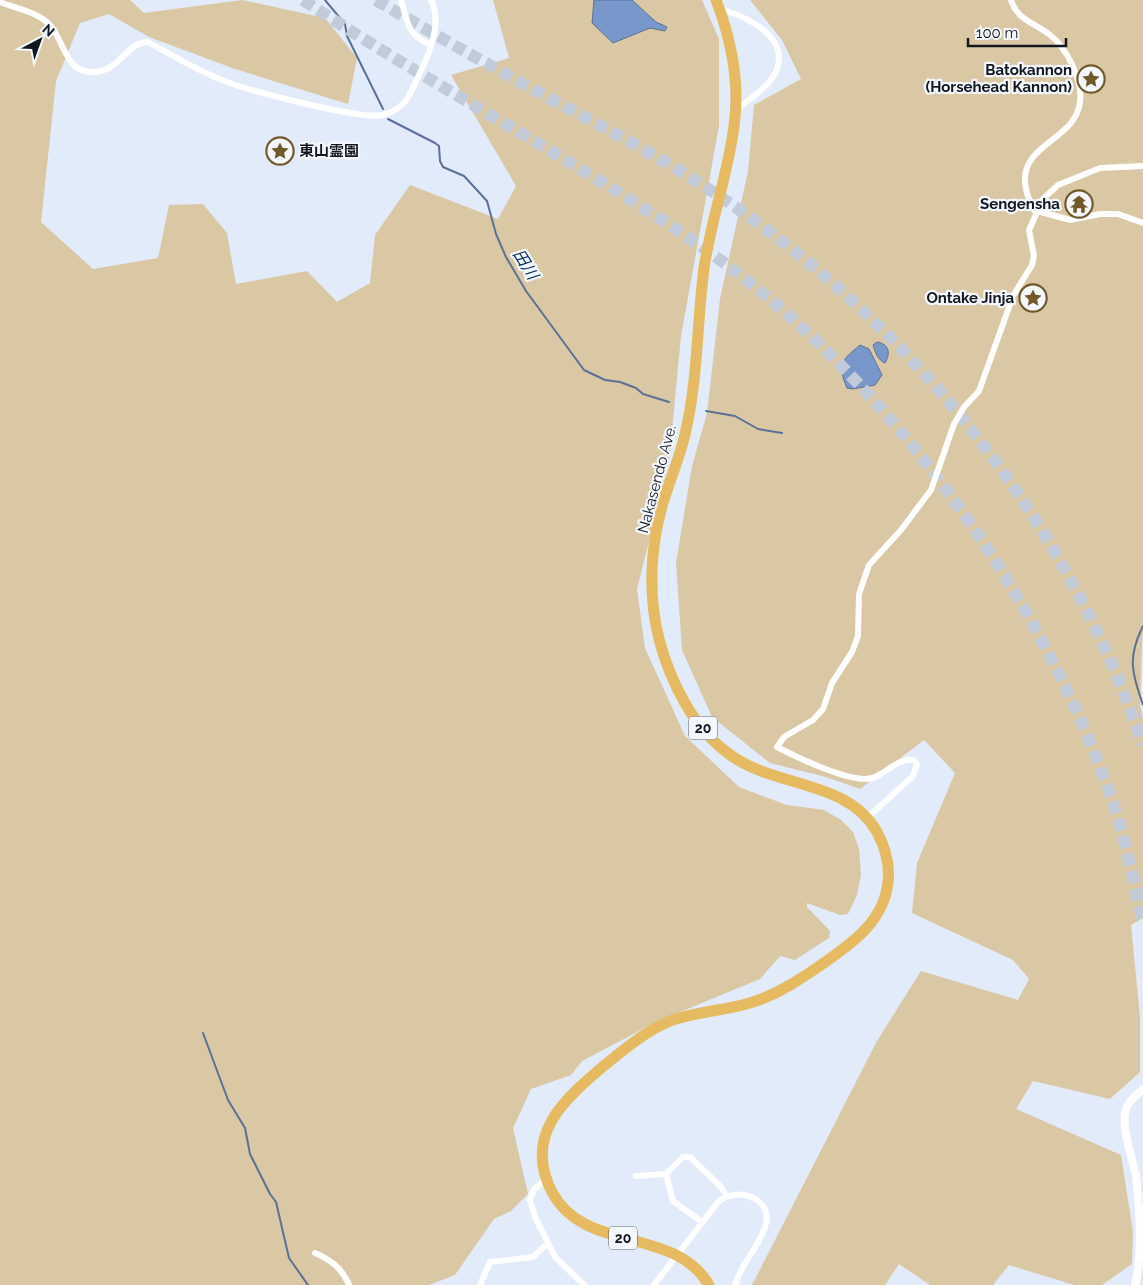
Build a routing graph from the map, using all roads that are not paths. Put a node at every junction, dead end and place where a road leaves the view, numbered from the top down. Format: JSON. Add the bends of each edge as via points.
{"nodes":[{"id":1,"x":401,"y":0,"type":"edge"},
{"id":2,"x":431,"y":0,"type":"edge"},
{"id":3,"x":1011,"y":0,"type":"edge"},
{"id":4,"x":0,"y":2,"type":"edge"},
{"id":5,"x":718,"y":4,"type":"edge"},
{"id":6,"x":431,"y":44,"type":"junction"},
{"id":7,"x":736,"y":110,"type":"junction"},
{"id":8,"x":1143,"y":166,"type":"edge"},
{"id":9,"x":1036,"y":212,"type":"junction"},
{"id":10,"x":1143,"y":223,"type":"edge"},
{"id":11,"x":867,"y":818,"type":"junction"},
{"id":12,"x":1143,"y":1089,"type":"edge"},
{"id":13,"x":666,"y":1174,"type":"junction"},
{"id":14,"x":636,"y":1176,"type":"dead end"},
{"id":15,"x":547,"y":1179,"type":"junction"},
{"id":16,"x":726,"y":1195,"type":"junction"},
{"id":17,"x":702,"y":1222,"type":"junction"},
{"id":18,"x":548,"y":1243,"type":"junction"},
{"id":19,"x":315,"y":1253,"type":"dead end"},
{"id":20,"x":349,"y":1285,"type":"edge"},
{"id":21,"x":480,"y":1285,"type":"edge"},
{"id":22,"x":584,"y":1285,"type":"edge"},
{"id":23,"x":654,"y":1285,"type":"edge"},
{"id":24,"x":709,"y":1285,"type":"edge"},
{"id":25,"x":735,"y":1285,"type":"edge"},
{"id":26,"x":1135,"y":1285,"type":"edge"}],
"edges":[{"from":1,"to":6,"type":"street","via":[[411,33]]},
{"from":2,"to":6,"type":"street","via":[[435,22]]},
{"from":3,"to":9,"type":"street","via":[[1021,16],[1054,38],[1080,84],[1080,104],[1076,115],[1036,153],[1026,168],[1029,200]]},
{"from":4,"to":6,"type":"street","via":[[49,23],[70,60],[89,72],[103,70],[119,62],[135,45],[148,42],[230,83],[358,116],[381,116],[405,104]]},
{"from":5,"to":7,"type":"highway","name":"Nakasendo Ave.","number":"20","via":[[731,51]]},
{"from":5,"to":7,"type":"street","via":[[752,22],[769,36],[777,49],[777,69]]},
{"from":7,"to":11,"type":"highway","name":"Nakasendo Ave.","number":"20","via":[[704,266],[688,422],[662,506],[654,547],[652,586],[656,624],[664,657],[682,697],[704,730],[721,748],[758,770],[836,796]]},
{"from":8,"to":9,"type":"street","via":[[1100,168],[1058,185],[1047,193]]},
{"from":9,"to":10,"type":"street","via":[[1076,220],[1100,214],[1118,214]]},
{"from":9,"to":11,"type":"street","via":[[1029,230],[1034,256],[1032,264],[1013,296],[979,391],[954,424],[932,490],[868,565],[859,594],[858,636],[832,683],[823,709],[814,720],[784,737],[777,747],[799,759],[860,779],[871,778],[902,761],[914,760],[917,764],[913,776]]},
{"from":11,"to":15,"type":"highway","name":"Nakasendo Ave.","number":"20","via":[[881,839],[887,856],[888,882],[879,911],[867,929],[849,946],[773,995],[752,1003],[670,1021],[624,1049],[570,1095],[553,1116],[544,1144]]},
{"from":12,"to":26,"type":"street","via":[[1128,1104],[1124,1118],[1136,1176],[1139,1214]]},
{"from":13,"to":14,"type":"street"},
{"from":13,"to":16,"type":"street","via":[[683,1157],[690,1157],[722,1187]]},
{"from":13,"to":17,"type":"street","via":[[673,1201]]},
{"from":15,"to":18,"type":"street","via":[[534,1189],[530,1200]]},
{"from":15,"to":24,"type":"highway","name":"Nakasendo Ave.","number":"20","via":[[562,1206],[578,1222],[680,1256],[696,1268]]},
{"from":16,"to":17,"type":"street"},
{"from":16,"to":25,"type":"street","via":[[748,1194],[764,1207],[767,1216],[765,1227]]},
{"from":17,"to":23,"type":"street"},
{"from":18,"to":21,"type":"street","via":[[533,1257],[490,1262]]},
{"from":18,"to":22,"type":"street","via":[[555,1257]]},
{"from":19,"to":20,"type":"street","via":[[336,1264]]}]}
